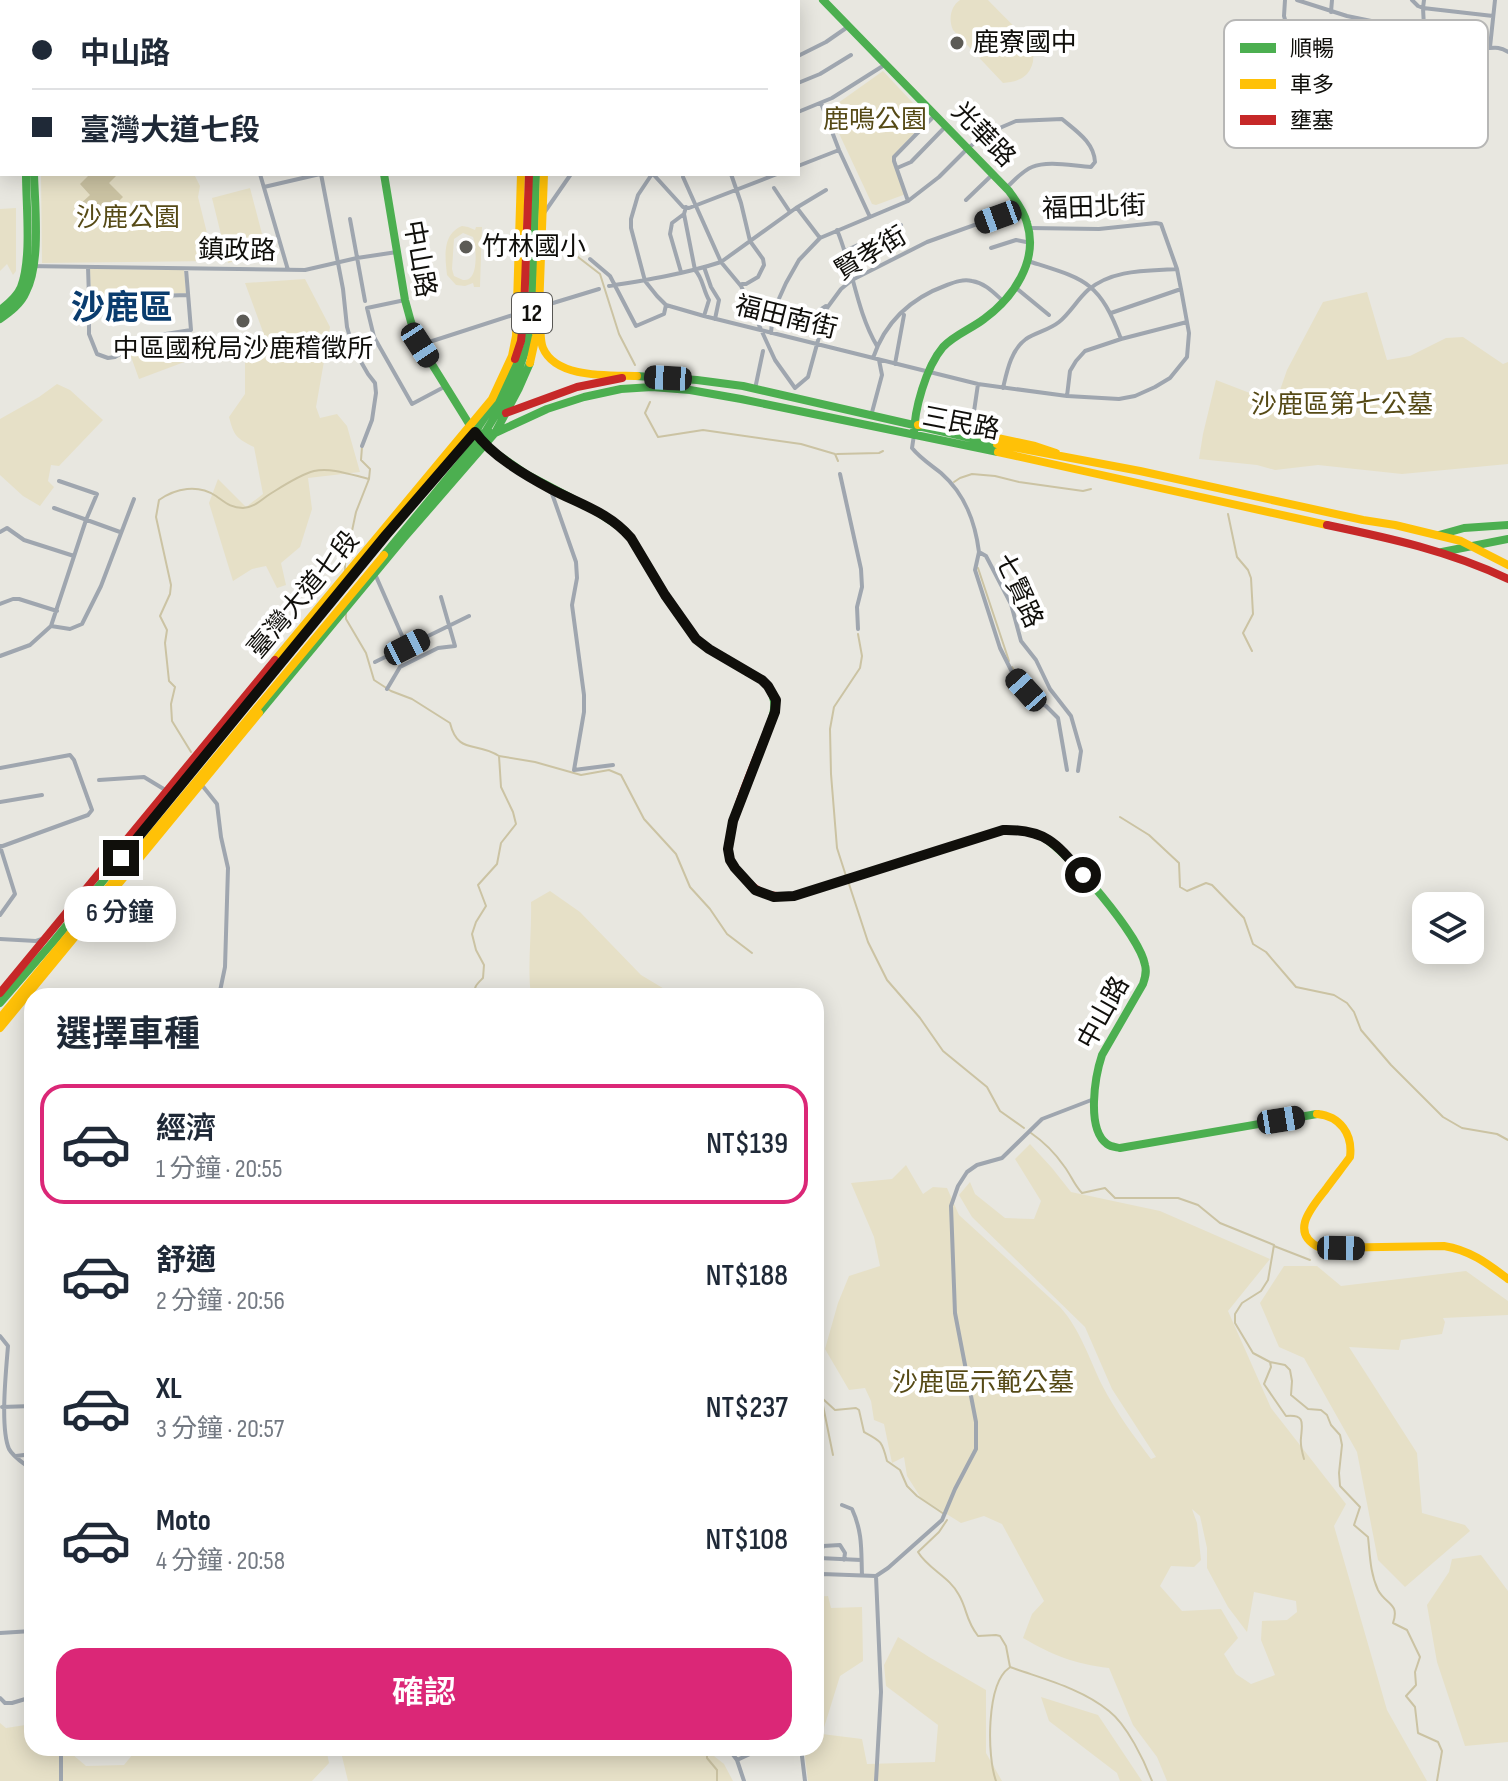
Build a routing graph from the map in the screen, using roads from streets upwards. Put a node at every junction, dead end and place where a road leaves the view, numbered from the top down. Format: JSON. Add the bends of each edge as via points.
{"nodes":[{"id":1,"x":823,"y":0,"type":"edge"},
{"id":2,"x":1285,"y":0,"type":"edge"},
{"id":3,"x":1297,"y":0,"type":"edge"},
{"id":4,"x":1332,"y":0,"type":"edge"},
{"id":5,"x":1412,"y":0,"type":"edge"},
{"id":6,"x":1424,"y":0,"type":"edge"},
{"id":7,"x":1495,"y":0,"type":"edge"},
{"id":8,"x":1423,"y":8,"type":"junction"},
{"id":9,"x":1331,"y":12,"type":"junction"},
{"id":10,"x":1493,"y":16,"type":"junction"},
{"id":11,"x":1285,"y":20,"type":"edge"},
{"id":12,"x":1368,"y":20,"type":"edge"},
{"id":13,"x":1424,"y":20,"type":"edge"},
{"id":14,"x":849,"y":26,"type":"junction"},
{"id":15,"x":1490,"y":47,"type":"joint"},
{"id":16,"x":1508,"y":52,"type":"edge"},
{"id":17,"x":800,"y":55,"type":"edge"},
{"id":18,"x":851,"y":55,"type":"dead end"},
{"id":19,"x":886,"y":64,"type":"junction"},
{"id":20,"x":800,"y":82,"type":"edge"},
{"id":21,"x":821,"y":103,"type":"junction"},
{"id":22,"x":800,"y":111,"type":"edge"},
{"id":23,"x":935,"y":115,"type":"junction"},
{"id":24,"x":946,"y":126,"type":"junction"},
{"id":25,"x":968,"y":148,"type":"junction"},
{"id":26,"x":839,"y":150,"type":"junction"},
{"id":27,"x":800,"y":165,"type":"edge"},
{"id":28,"x":896,"y":168,"type":"junction"},
{"id":29,"x":993,"y":174,"type":"junction"},
{"id":30,"x":26,"y":176,"type":"edge"},
{"id":31,"x":34,"y":176,"type":"edge"},
{"id":32,"x":261,"y":176,"type":"edge"},
{"id":33,"x":312,"y":176,"type":"edge"},
{"id":34,"x":321,"y":176,"type":"edge"},
{"id":35,"x":384,"y":176,"type":"edge"},
{"id":36,"x":521,"y":176,"type":"edge"},
{"id":37,"x":529,"y":176,"type":"edge"},
{"id":38,"x":536,"y":176,"type":"edge"},
{"id":39,"x":544,"y":176,"type":"edge"},
{"id":40,"x":570,"y":176,"type":"edge"},
{"id":41,"x":651,"y":176,"type":"edge"},
{"id":42,"x":654,"y":176,"type":"edge"},
{"id":43,"x":732,"y":176,"type":"edge"},
{"id":44,"x":772,"y":176,"type":"edge"},
{"id":45,"x":683,"y":177,"type":"dead end"},
{"id":46,"x":264,"y":187,"type":"junction"},
{"id":47,"x":774,"y":188,"type":"dead end"},
{"id":48,"x":1006,"y":188,"type":"junction"},
{"id":49,"x":736,"y":190,"type":"junction"},
{"id":50,"x":826,"y":190,"type":"dead end"},
{"id":51,"x":966,"y":200,"type":"dead end"},
{"id":52,"x":908,"y":201,"type":"junction"},
{"id":53,"x":696,"y":206,"type":"junction"},
{"id":54,"x":686,"y":207,"type":"junction"},
{"id":55,"x":796,"y":208,"type":"junction"},
{"id":56,"x":1022,"y":208,"type":"junction"},
{"id":57,"x":790,"y":212,"type":"junction"},
{"id":58,"x":684,"y":214,"type":"junction"},
{"id":59,"x":543,"y":215,"type":"junction"},
{"id":60,"x":870,"y":217,"type":"junction"},
{"id":61,"x":350,"y":219,"type":"dead end"},
{"id":62,"x":901,"y":225,"type":"dead end"},
{"id":63,"x":1029,"y":228,"type":"junction"},
{"id":64,"x":837,"y":230,"type":"junction"},
{"id":65,"x":820,"y":238,"type":"junction"},
{"id":66,"x":750,"y":241,"type":"junction"},
{"id":67,"x":1031,"y":243,"type":"junction"},
{"id":68,"x":991,"y":248,"type":"dead end"},
{"id":69,"x":398,"y":251,"type":"junction"},
{"id":70,"x":845,"y":251,"type":"junction"},
{"id":71,"x":357,"y":258,"type":"junction"},
{"id":72,"x":590,"y":259,"type":"dead end"},
{"id":73,"x":1028,"y":261,"type":"junction"},
{"id":74,"x":337,"y":262,"type":"junction"},
{"id":75,"x":721,"y":262,"type":"junction"},
{"id":76,"x":29,"y":266,"type":"junction"},
{"id":77,"x":88,"y":267,"type":"junction"},
{"id":78,"x":704,"y":267,"type":"junction"},
{"id":79,"x":186,"y":269,"type":"junction"},
{"id":80,"x":1177,"y":269,"type":"junction"},
{"id":81,"x":288,"y":270,"type":"junction"},
{"id":82,"x":695,"y":270,"type":"junction"},
{"id":83,"x":681,"y":273,"type":"junction"},
{"id":84,"x":852,"y":280,"type":"junction"},
{"id":85,"x":645,"y":281,"type":"junction"},
{"id":86,"x":740,"y":283,"type":"junction"},
{"id":87,"x":612,"y":286,"type":"junction"},
{"id":88,"x":1015,"y":287,"type":"junction"},
{"id":89,"x":1092,"y":287,"type":"junction"},
{"id":90,"x":599,"y":289,"type":"dead end"},
{"id":91,"x":1181,"y":289,"type":"junction"},
{"id":92,"x":188,"y":295,"type":"junction"},
{"id":93,"x":89,"y":298,"type":"junction"},
{"id":94,"x":405,"y":300,"type":"junction"},
{"id":95,"x":365,"y":301,"type":"dead end"},
{"id":96,"x":1003,"y":301,"type":"junction"},
{"id":97,"x":830,"y":304,"type":"junction"},
{"id":98,"x":666,"y":305,"type":"junction"},
{"id":99,"x":0,"y":310,"type":"edge"},
{"id":100,"x":528,"y":310,"type":"junction"},
{"id":101,"x":1111,"y":313,"type":"junction"},
{"id":102,"x":904,"y":315,"type":"dead end"},
{"id":103,"x":1049,"y":315,"type":"dead end"},
{"id":104,"x":704,"y":316,"type":"junction"},
{"id":105,"x":0,"y":319,"type":"edge"},
{"id":106,"x":715,"y":319,"type":"junction"},
{"id":107,"x":772,"y":319,"type":"junction"},
{"id":108,"x":1187,"y":322,"type":"junction"},
{"id":109,"x":762,"y":330,"type":"junction"},
{"id":110,"x":771,"y":333,"type":"junction"},
{"id":111,"x":1121,"y":339,"type":"junction"},
{"id":112,"x":817,"y":344,"type":"junction"},
{"id":113,"x":420,"y":345,"type":"junction"},
{"id":114,"x":877,"y":346,"type":"junction"},
{"id":115,"x":763,"y":351,"type":"dead end"},
{"id":116,"x":873,"y":358,"type":"junction"},
{"id":117,"x":879,"y":360,"type":"junction"},
{"id":118,"x":895,"y":364,"type":"junction"},
{"id":119,"x":929,"y":372,"type":"junction"},
{"id":120,"x":637,"y":376,"type":"junction"},
{"id":121,"x":668,"y":378,"type":"junction"},
{"id":122,"x":978,"y":384,"type":"junction"},
{"id":123,"x":446,"y":386,"type":"junction"},
{"id":124,"x":1003,"y":388,"type":"junction"},
{"id":125,"x":668,"y":389,"type":"junction"},
{"id":126,"x":755,"y":389,"type":"junction"},
{"id":127,"x":794,"y":393,"type":"junction"},
{"id":128,"x":1067,"y":396,"type":"junction"},
{"id":129,"x":791,"y":408,"type":"junction"},
{"id":130,"x":504,"y":414,"type":"junction"},
{"id":131,"x":871,"y":416,"type":"junction"},
{"id":132,"x":493,"y":418,"type":"junction"},
{"id":133,"x":482,"y":422,"type":"junction"},
{"id":134,"x":914,"y":430,"type":"junction"},
{"id":135,"x":971,"y":432,"type":"junction"},
{"id":136,"x":495,"y":433,"type":"junction"},
{"id":137,"x":479,"y":435,"type":"junction"},
{"id":138,"x":362,"y":446,"type":"dead end"},
{"id":139,"x":1072,"y":457,"type":"junction"},
{"id":140,"x":1140,"y":471,"type":"junction"},
{"id":141,"x":840,"y":474,"type":"dead end"},
{"id":142,"x":59,"y":481,"type":"dead end"},
{"id":143,"x":1138,"y":482,"type":"junction"},
{"id":144,"x":550,"y":488,"type":"junction"},
{"id":145,"x":134,"y":499,"type":"dead end"},
{"id":146,"x":54,"y":508,"type":"dead end"},
{"id":147,"x":86,"y":520,"type":"junction"},
{"id":148,"x":1508,"y":525,"type":"edge"},
{"id":149,"x":0,"y":532,"type":"edge"},
{"id":150,"x":120,"y":532,"type":"junction"},
{"id":151,"x":1438,"y":535,"type":"junction"},
{"id":152,"x":403,"y":539,"type":"junction"},
{"id":153,"x":1508,"y":539,"type":"edge"},
{"id":154,"x":1471,"y":545,"type":"junction"},
{"id":155,"x":979,"y":552,"type":"junction"},
{"id":156,"x":1441,"y":552,"type":"junction"},
{"id":157,"x":74,"y":556,"type":"junction"},
{"id":158,"x":1508,"y":565,"type":"edge"},
{"id":159,"x":375,"y":574,"type":"junction"},
{"id":160,"x":1508,"y":579,"type":"edge"},
{"id":161,"x":350,"y":595,"type":"junction"},
{"id":162,"x":441,"y":597,"type":"dead end"},
{"id":163,"x":0,"y":604,"type":"edge"},
{"id":164,"x":57,"y":611,"type":"junction"},
{"id":165,"x":469,"y":616,"type":"dead end"},
{"id":166,"x":51,"y":626,"type":"junction"},
{"id":167,"x":449,"y":626,"type":"junction"},
{"id":168,"x":858,"y":629,"type":"dead end"},
{"id":169,"x":407,"y":647,"type":"junction"},
{"id":170,"x":0,"y":656,"type":"edge"},
{"id":171,"x":375,"y":662,"type":"dead end"},
{"id":172,"x":387,"y":689,"type":"dead end"},
{"id":173,"x":613,"y":765,"type":"dead end"},
{"id":174,"x":0,"y":768,"type":"edge"},
{"id":175,"x":1067,"y":770,"type":"dead end"},
{"id":176,"x":1078,"y":771,"type":"dead end"},
{"id":177,"x":99,"y":780,"type":"dead end"},
{"id":178,"x":201,"y":784,"type":"junction"},
{"id":179,"x":167,"y":791,"type":"junction"},
{"id":180,"x":42,"y":795,"type":"dead end"},
{"id":181,"x":0,"y":802,"type":"edge"},
{"id":182,"x":0,"y":847,"type":"edge"},
{"id":183,"x":0,"y":915,"type":"edge"},
{"id":184,"x":0,"y":939,"type":"edge"},
{"id":185,"x":56,"y":944,"type":"junction"},
{"id":186,"x":27,"y":988,"type":"edge"},
{"id":187,"x":222,"y":988,"type":"edge"},
{"id":188,"x":24,"y":992,"type":"edge"},
{"id":189,"x":0,"y":993,"type":"edge"},
{"id":190,"x":0,"y":1003,"type":"edge"},
{"id":191,"x":0,"y":1018,"type":"edge"},
{"id":192,"x":0,"y":1028,"type":"edge"},
{"id":193,"x":1094,"y":1099,"type":"junction"},
{"id":194,"x":1508,"y":1279,"type":"edge"},
{"id":195,"x":0,"y":1336,"type":"edge"},
{"id":196,"x":24,"y":1406,"type":"edge"},
{"id":197,"x":2,"y":1407,"type":"junction"},
{"id":198,"x":24,"y":1455,"type":"edge"},
{"id":199,"x":16,"y":1456,"type":"junction"},
{"id":200,"x":24,"y":1463,"type":"edge"},
{"id":201,"x":842,"y":1505,"type":"dead end"},
{"id":202,"x":824,"y":1546,"type":"edge"},
{"id":203,"x":824,"y":1558,"type":"edge"},
{"id":204,"x":844,"y":1560,"type":"junction"},
{"id":205,"x":862,"y":1561,"type":"junction"},
{"id":206,"x":824,"y":1574,"type":"edge"},
{"id":207,"x":862,"y":1575,"type":"junction"},
{"id":208,"x":876,"y":1576,"type":"junction"},
{"id":209,"x":24,"y":1632,"type":"edge"},
{"id":210,"x":0,"y":1633,"type":"edge"},
{"id":211,"x":0,"y":1698,"type":"edge"},
{"id":212,"x":24,"y":1699,"type":"edge"},
{"id":213,"x":61,"y":1756,"type":"edge"},
{"id":214,"x":734,"y":1756,"type":"edge"},
{"id":215,"x":746,"y":1756,"type":"edge"},
{"id":216,"x":802,"y":1756,"type":"edge"},
{"id":217,"x":737,"y":1760,"type":"junction"},
{"id":218,"x":61,"y":1781,"type":"edge"},
{"id":219,"x":744,"y":1781,"type":"edge"},
{"id":220,"x":805,"y":1781,"type":"edge"},
{"id":221,"x":876,"y":1781,"type":"edge"}],
"edges":[{"from":1,"to":14,"type":"street","name":"光華路"},
{"from":2,"to":11,"type":"street"},
{"from":3,"to":9,"type":"street"},
{"from":4,"to":9,"type":"street"},
{"from":5,"to":8,"type":"street"},
{"from":6,"to":8,"type":"street"},
{"from":7,"to":10,"type":"street"},
{"from":8,"to":10,"type":"street"},
{"from":8,"to":13,"type":"street"},
{"from":9,"to":12,"type":"street"},
{"from":10,"to":15,"type":"street"},
{"from":14,"to":17,"type":"street"},
{"from":14,"to":19,"type":"street","name":"光華路"},
{"from":15,"to":16,"type":"street"},
{"from":18,"to":20,"type":"street"},
{"from":19,"to":21,"type":"street"},
{"from":19,"to":23,"type":"street","name":"光華路"},
{"from":21,"to":22,"type":"street"},
{"from":21,"to":26,"type":"street"},
{"from":23,"to":24,"type":"street","name":"光華路"},
{"from":23,"to":28,"type":"street","via":[[894,157]]},
{"from":24,"to":25,"type":"street","name":"光華路"},
{"from":24,"to":28,"type":"street","via":[[914,159]]},
{"from":25,"to":29,"type":"street","name":"光華路"},
{"from":25,"to":48,"type":"street","via":[[1016,121],[1062,119],[1095,154],[1091,167],[1034,166]]},
{"from":25,"to":52,"type":"street"},
{"from":26,"to":27,"type":"street"},
{"from":26,"to":60,"type":"street"},
{"from":28,"to":52,"type":"street"},
{"from":29,"to":48,"type":"street","name":"光華路"},
{"from":29,"to":51,"type":"street"},
{"from":30,"to":76,"type":"street"},
{"from":31,"to":76,"type":"street"},
{"from":32,"to":46,"type":"street"},
{"from":33,"to":46,"type":"street"},
{"from":34,"to":74,"type":"street"},
{"from":35,"to":69,"type":"street","name":"中山路"},
{"from":36,"to":100,"type":"street","name":"臺灣大道七段","number":"12"},
{"from":37,"to":100,"type":"street","name":"臺灣大道七段","number":"12"},
{"from":38,"to":100,"type":"street","name":"臺灣大道七段","number":"12"},
{"from":39,"to":59,"type":"street","name":"臺灣大道七段","number":"12"},
{"from":40,"to":59,"type":"street"},
{"from":41,"to":85,"type":"street","via":[[631,219]]},
{"from":42,"to":54,"type":"street"},
{"from":43,"to":49,"type":"street"},
{"from":44,"to":49,"type":"street"},
{"from":45,"to":53,"type":"street"},
{"from":46,"to":81,"type":"street"},
{"from":47,"to":57,"type":"street"},
{"from":48,"to":56,"type":"street","name":"光華路"},
{"from":49,"to":53,"type":"street"},
{"from":49,"to":66,"type":"street"},
{"from":50,"to":55,"type":"street"},
{"from":52,"to":60,"type":"street"},
{"from":53,"to":54,"type":"street"},
{"from":53,"to":75,"type":"street"},
{"from":54,"to":58,"type":"street"},
{"from":55,"to":57,"type":"street"},
{"from":55,"to":65,"type":"street"},
{"from":56,"to":63,"type":"street","name":"光華路"},
{"from":56,"to":84,"type":"street","name":"賢孝街","via":[[927,242]]},
{"from":57,"to":66,"type":"street"},
{"from":58,"to":82,"type":"street"},
{"from":58,"to":83,"type":"street","via":[[672,223],[670,234]]},
{"from":59,"to":100,"type":"street","name":"臺灣大道七段","number":"12"},
{"from":60,"to":64,"type":"street"},
{"from":61,"to":71,"type":"street"},
{"from":62,"to":70,"type":"street"},
{"from":63,"to":67,"type":"street","name":"光華路"},
{"from":63,"to":80,"type":"street","name":"福田北街","via":[[1161,224]]},
{"from":64,"to":65,"type":"street"},
{"from":64,"to":70,"type":"street"},
{"from":65,"to":107,"type":"street","via":[[799,260]]},
{"from":66,"to":75,"type":"street"},
{"from":66,"to":86,"type":"street","via":[[764,265],[758,277]]},
{"from":67,"to":68,"type":"street","via":[[1016,240]]},
{"from":67,"to":73,"type":"street","name":"光華路"},
{"from":69,"to":71,"type":"street","name":"鎮政路"},
{"from":69,"to":94,"type":"street","name":"中山路"},
{"from":70,"to":84,"type":"street"},
{"from":71,"to":74,"type":"street","name":"鎮政路"},
{"from":71,"to":95,"type":"street"},
{"from":72,"to":87,"type":"street","via":[[610,276]]},
{"from":73,"to":88,"type":"street","name":"光華路"},
{"from":73,"to":89,"type":"street","name":"福田北街"},
{"from":74,"to":81,"type":"street","name":"鎮政路"},
{"from":74,"to":138,"type":"street","via":[[353,348],[375,383],[372,420]]},
{"from":75,"to":78,"type":"street"},
{"from":75,"to":86,"type":"street"},
{"from":76,"to":77,"type":"street","name":"鎮政路"},
{"from":76,"to":99,"type":"street","via":[[21,288]]},
{"from":76,"to":105,"type":"street","via":[[31,283]]},
{"from":77,"to":79,"type":"street","name":"鎮政路"},
{"from":77,"to":93,"type":"street"},
{"from":78,"to":82,"type":"street"},
{"from":78,"to":106,"type":"street","via":[[719,300]]},
{"from":79,"to":81,"type":"street","name":"鎮政路"},
{"from":79,"to":92,"type":"street"},
{"from":80,"to":89,"type":"street","via":[[1123,273]]},
{"from":80,"to":91,"type":"street","name":"福田北街"},
{"from":82,"to":83,"type":"street"},
{"from":82,"to":104,"type":"street","via":[[709,300]]},
{"from":83,"to":85,"type":"street"},
{"from":84,"to":97,"type":"street","name":"賢孝街"},
{"from":84,"to":114,"type":"street"},
{"from":85,"to":87,"type":"street"},
{"from":85,"to":98,"type":"street"},
{"from":86,"to":109,"type":"street"},
{"from":87,"to":98,"type":"street","via":[[636,326],[664,314]]},
{"from":88,"to":96,"type":"street","name":"光華路"},
{"from":88,"to":103,"type":"street"},
{"from":89,"to":101,"type":"street","name":"福田北街"},
{"from":89,"to":124,"type":"street","via":[[1060,321],[1014,352]]},
{"from":90,"to":100,"type":"street"},
{"from":91,"to":101,"type":"street"},
{"from":91,"to":108,"type":"street","name":"福田北街"},
{"from":92,"to":93,"type":"street"},
{"from":92,"to":93,"type":"street","via":[[191,330],[153,336],[108,358],[97,354],[89,334]]},
{"from":94,"to":113,"type":"street","name":"中山路"},
{"from":94,"to":123,"type":"street","via":[[367,308],[374,337],[412,404]]},
{"from":96,"to":114,"type":"street","via":[[982,283],[969,280],[942,287],[904,308]]},
{"from":96,"to":119,"type":"street","name":"光華路","via":[[942,347]]},
{"from":97,"to":107,"type":"street","via":[[802,324]]},
{"from":97,"to":112,"type":"street","name":"賢孝街"},
{"from":98,"to":104,"type":"street","name":"福田南街"},
{"from":100,"to":113,"type":"street"},
{"from":100,"to":120,"type":"street","via":[[544,352],[554,362],[571,371]]},
{"from":100,"to":130,"type":"street","name":"臺灣大道七段","number":"12","via":[[531,360]]},
{"from":100,"to":132,"type":"street","name":"臺灣大道七段","number":"12","via":[[528,344],[519,373]]},
{"from":100,"to":133,"type":"street","name":"臺灣大道七段","number":"12","via":[[506,385]]},
{"from":100,"to":137,"type":"street","name":"臺灣大道七段","number":"12"},
{"from":101,"to":111,"type":"street","name":"福田北街"},
{"from":102,"to":118,"type":"street"},
{"from":104,"to":106,"type":"street","name":"福田南街"},
{"from":106,"to":109,"type":"street","name":"福田南街"},
{"from":107,"to":110,"type":"street"},
{"from":108,"to":111,"type":"street"},
{"from":108,"to":128,"type":"street","name":"福田北街","via":[[1187,357],[1170,378],[1119,399]]},
{"from":109,"to":110,"type":"street","name":"福田南街"},
{"from":109,"to":127,"type":"street"},
{"from":110,"to":112,"type":"street","name":"福田南街"},
{"from":111,"to":128,"type":"street","via":[[1085,351],[1070,371]]},
{"from":112,"to":116,"type":"street","name":"福田南街"},
{"from":112,"to":127,"type":"street","name":"賢孝街","via":[[808,377]]},
{"from":113,"to":123,"type":"street","name":"中山路"},
{"from":114,"to":116,"type":"street"},
{"from":115,"to":126,"type":"street"},
{"from":116,"to":117,"type":"street","name":"福田南街"},
{"from":117,"to":118,"type":"street","name":"福田南街"},
{"from":117,"to":131,"type":"street","via":[[882,375]]},
{"from":118,"to":119,"type":"street","name":"福田南街"},
{"from":119,"to":122,"type":"street","name":"福田北街"},
{"from":119,"to":134,"type":"street","name":"光華路"},
{"from":120,"to":121,"type":"street","name":"三民路"},
{"from":120,"to":130,"type":"street","name":"三民路","via":[[584,385]]},
{"from":121,"to":125,"type":"street"},
{"from":121,"to":126,"type":"street","name":"三民路"},
{"from":122,"to":124,"type":"street","name":"福田北街"},
{"from":122,"to":135,"type":"street"},
{"from":123,"to":137,"type":"street","name":"中山路"},
{"from":124,"to":128,"type":"street","name":"福田北街"},
{"from":125,"to":129,"type":"street","name":"三民路"},
{"from":125,"to":136,"type":"street","name":"三民路","via":[[605,391]]},
{"from":126,"to":127,"type":"street","name":"三民路"},
{"from":127,"to":129,"type":"street"},
{"from":127,"to":131,"type":"street","name":"三民路"},
{"from":129,"to":134,"type":"street","name":"三民路"},
{"from":130,"to":132,"type":"street","name":"三民路"},
{"from":130,"to":136,"type":"street","name":"臺灣大道七段","number":"12"},
{"from":131,"to":134,"type":"street","name":"三民路"},
{"from":132,"to":133,"type":"street","name":"三民路"},
{"from":132,"to":137,"type":"street","name":"臺灣大道七段","number":"12"},
{"from":133,"to":137,"type":"street","name":"臺灣大道七段","number":"12"},
{"from":134,"to":135,"type":"street","name":"三民路","via":[[927,423]]},
{"from":134,"to":139,"type":"street","name":"三民路"},
{"from":134,"to":143,"type":"street","name":"三民路"},
{"from":134,"to":155,"type":"street","name":"七賢路","via":[[912,448],[944,475],[966,504]]},
{"from":135,"to":139,"type":"street","name":"三民路"},
{"from":136,"to":137,"type":"street","name":"三民路"},
{"from":137,"to":144,"type":"street","name":"中山路","via":[[493,452]]},
{"from":137,"to":152,"type":"street","name":"臺灣大道七段","number":"12"},
{"from":137,"to":161,"type":"street","name":"臺灣大道七段","number":"12"},
{"from":137,"to":179,"type":"street","name":"臺灣大道七段","number":"12"},
{"from":137,"to":185,"type":"street","name":"臺灣大道七段","number":"12","via":[[386,535]]},
{"from":139,"to":140,"type":"street","name":"三民路"},
{"from":140,"to":143,"type":"street"},
{"from":140,"to":151,"type":"street","name":"三民路"},
{"from":141,"to":168,"type":"street","via":[[861,569]]},
{"from":142,"to":147,"type":"street","via":[[97,494]]},
{"from":143,"to":156,"type":"street","name":"三民路"},
{"from":144,"to":173,"type":"street","via":[[576,562],[572,605],[584,712],[574,770]]},
{"from":144,"to":193,"type":"street","name":"中山路","via":[[622,527],[696,639],[762,680],[774,695],[775,712],[733,821],[728,849],[735,868],[755,890],[774,897],[794,896],[1003,830],[1034,832],[1063,851],[1121,922],[1147,972],[1102,1055]]},
{"from":145,"to":150,"type":"street"},
{"from":146,"to":147,"type":"street"},
{"from":147,"to":150,"type":"street"},
{"from":147,"to":157,"type":"street"},
{"from":148,"to":151,"type":"street","name":"三民路"},
{"from":149,"to":157,"type":"street","via":[[7,528],[24,540]]},
{"from":150,"to":166,"type":"street","via":[[82,624],[70,629]]},
{"from":151,"to":154,"type":"street","name":"三民路"},
{"from":152,"to":159,"type":"street","name":"臺灣大道七段","number":"12"},
{"from":152,"to":161,"type":"street","name":"臺灣大道七段","number":"12"},
{"from":153,"to":154,"type":"street","name":"三民路"},
{"from":154,"to":156,"type":"street","name":"三民路"},
{"from":154,"to":158,"type":"street","name":"三民路"},
{"from":155,"to":175,"type":"street","via":[[975,570],[1000,648],[1015,678],[1058,718]]},
{"from":155,"to":176,"type":"street","name":"七賢路","via":[[1011,604],[1021,641],[1071,716],[1081,751]]},
{"from":156,"to":160,"type":"street","name":"三民路"},
{"from":157,"to":164,"type":"street"},
{"from":159,"to":169,"type":"street"},
{"from":159,"to":178,"type":"street","name":"臺灣大道七段","number":"12"},
{"from":161,"to":185,"type":"street","name":"臺灣大道七段","number":"12"},
{"from":162,"to":167,"type":"street"},
{"from":163,"to":164,"type":"street","via":[[19,599]]},
{"from":164,"to":166,"type":"street"},
{"from":165,"to":167,"type":"street"},
{"from":166,"to":170,"type":"street","via":[[30,645]]},
{"from":167,"to":169,"type":"street"},
{"from":167,"to":172,"type":"street","via":[[455,646],[440,647],[400,667]]},
{"from":169,"to":171,"type":"street"},
{"from":174,"to":182,"type":"street","via":[[70,755],[92,813]]},
{"from":177,"to":179,"type":"street","via":[[144,777]]},
{"from":178,"to":185,"type":"street","name":"臺灣大道七段","number":"12"},
{"from":178,"to":187,"type":"street","via":[[217,804],[228,868]]},
{"from":179,"to":185,"type":"street","name":"臺灣大道七段","number":"12"},
{"from":180,"to":181,"type":"street"},
{"from":182,"to":183,"type":"street","via":[[15,894]]},
{"from":184,"to":185,"type":"street"},
{"from":185,"to":186,"type":"street","name":"臺灣大道七段","number":"12"},
{"from":185,"to":189,"type":"street","name":"臺灣大道七段","number":"12"},
{"from":185,"to":190,"type":"street","name":"臺灣大道七段","number":"12"},
{"from":185,"to":191,"type":"street","name":"臺灣大道七段","number":"12"},
{"from":188,"to":192,"type":"street","name":"臺灣大道七段","number":"12"},
{"from":193,"to":194,"type":"street","name":"中山路","via":[[1101,1138],[1120,1148],[1319,1114],[1336,1119],[1352,1142],[1350,1157],[1306,1217],[1309,1243],[1320,1248],[1460,1248]]},
{"from":193,"to":208,"type":"street","via":[[1042,1119],[1002,1158],[977,1165],[958,1186],[951,1206],[955,1313],[976,1422],[976,1449],[942,1520]]},
{"from":195,"to":197,"type":"street","via":[[8,1346]]},
{"from":196,"to":197,"type":"street"},
{"from":197,"to":199,"type":"street","via":[[5,1439]]},
{"from":198,"to":199,"type":"street"},
{"from":199,"to":200,"type":"street"},
{"from":201,"to":205,"type":"street","via":[[856,1517]]},
{"from":202,"to":204,"type":"street","via":[[840,1545]]},
{"from":203,"to":204,"type":"street"},
{"from":204,"to":205,"type":"street"},
{"from":205,"to":207,"type":"street"},
{"from":206,"to":207,"type":"street"},
{"from":207,"to":208,"type":"street"},
{"from":208,"to":221,"type":"street","via":[[881,1692]]},
{"from":209,"to":210,"type":"street"},
{"from":211,"to":212,"type":"street","via":[[5,1703]]},
{"from":213,"to":218,"type":"street"},
{"from":214,"to":217,"type":"street"},
{"from":215,"to":217,"type":"street"},
{"from":216,"to":220,"type":"street"},
{"from":217,"to":219,"type":"street"}]}
